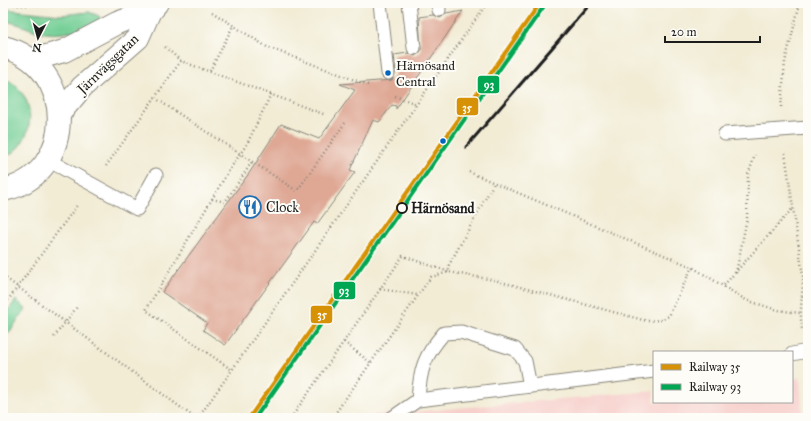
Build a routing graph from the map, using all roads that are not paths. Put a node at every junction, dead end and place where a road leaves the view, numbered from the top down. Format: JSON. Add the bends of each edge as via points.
{"nodes":[{"id":1,"x":380,"y":3,"type":"edge"},
{"id":2,"x":409,"y":3,"type":"edge"},
{"id":3,"x":154,"y":7,"type":"edge"},
{"id":4,"x":3,"y":46,"type":"edge"},
{"id":5,"x":414,"y":48,"type":"dead end"},
{"id":6,"x":32,"y":60,"type":"junction"},
{"id":7,"x":388,"y":73,"type":"dead end"},
{"id":8,"x":60,"y":113,"type":"junction"},
{"id":9,"x":808,"y":128,"type":"edge"},
{"id":10,"x":725,"y":134,"type":"dead end"},
{"id":11,"x":48,"y":160,"type":"junction"},
{"id":12,"x":156,"y":175,"type":"dead end"},
{"id":13,"x":5,"y":192,"type":"edge"},
{"id":14,"x":808,"y":351,"type":"edge"},
{"id":15,"x":793,"y":354,"type":"edge"},
{"id":16,"x":653,"y":371,"type":"edge"},
{"id":17,"x":530,"y":386,"type":"junction"},
{"id":18,"x":418,"y":400,"type":"junction"},
{"id":19,"x":392,"y":418,"type":"edge"}],
"edges":[{"from":1,"to":7,"type":"lane"},
{"from":2,"to":5,"type":"lane"},
{"from":3,"to":6,"type":"main road","name":"Järnvägsgatan","via":[[64,51]]},
{"from":3,"to":8,"type":"main road","name":"Järnvägsgatan","via":[[138,38],[82,87]]},
{"from":4,"to":6,"type":"main road"},
{"from":6,"to":8,"type":"main road","via":[[45,73],[55,90]]},
{"from":8,"to":11,"type":"main road","via":[[58,137]]},
{"from":9,"to":10,"type":"lane"},
{"from":11,"to":12,"type":"lane","via":[[137,209]]},
{"from":11,"to":13,"type":"main road","via":[[32,177]]},
{"from":14,"to":15,"type":"lane"},
{"from":16,"to":17,"type":"lane"},
{"from":17,"to":18,"type":"lane"},
{"from":17,"to":18,"type":"lane","via":[[525,361],[515,349],[461,332],[444,333],[430,349],[420,374]]},
{"from":18,"to":19,"type":"lane"}]}
